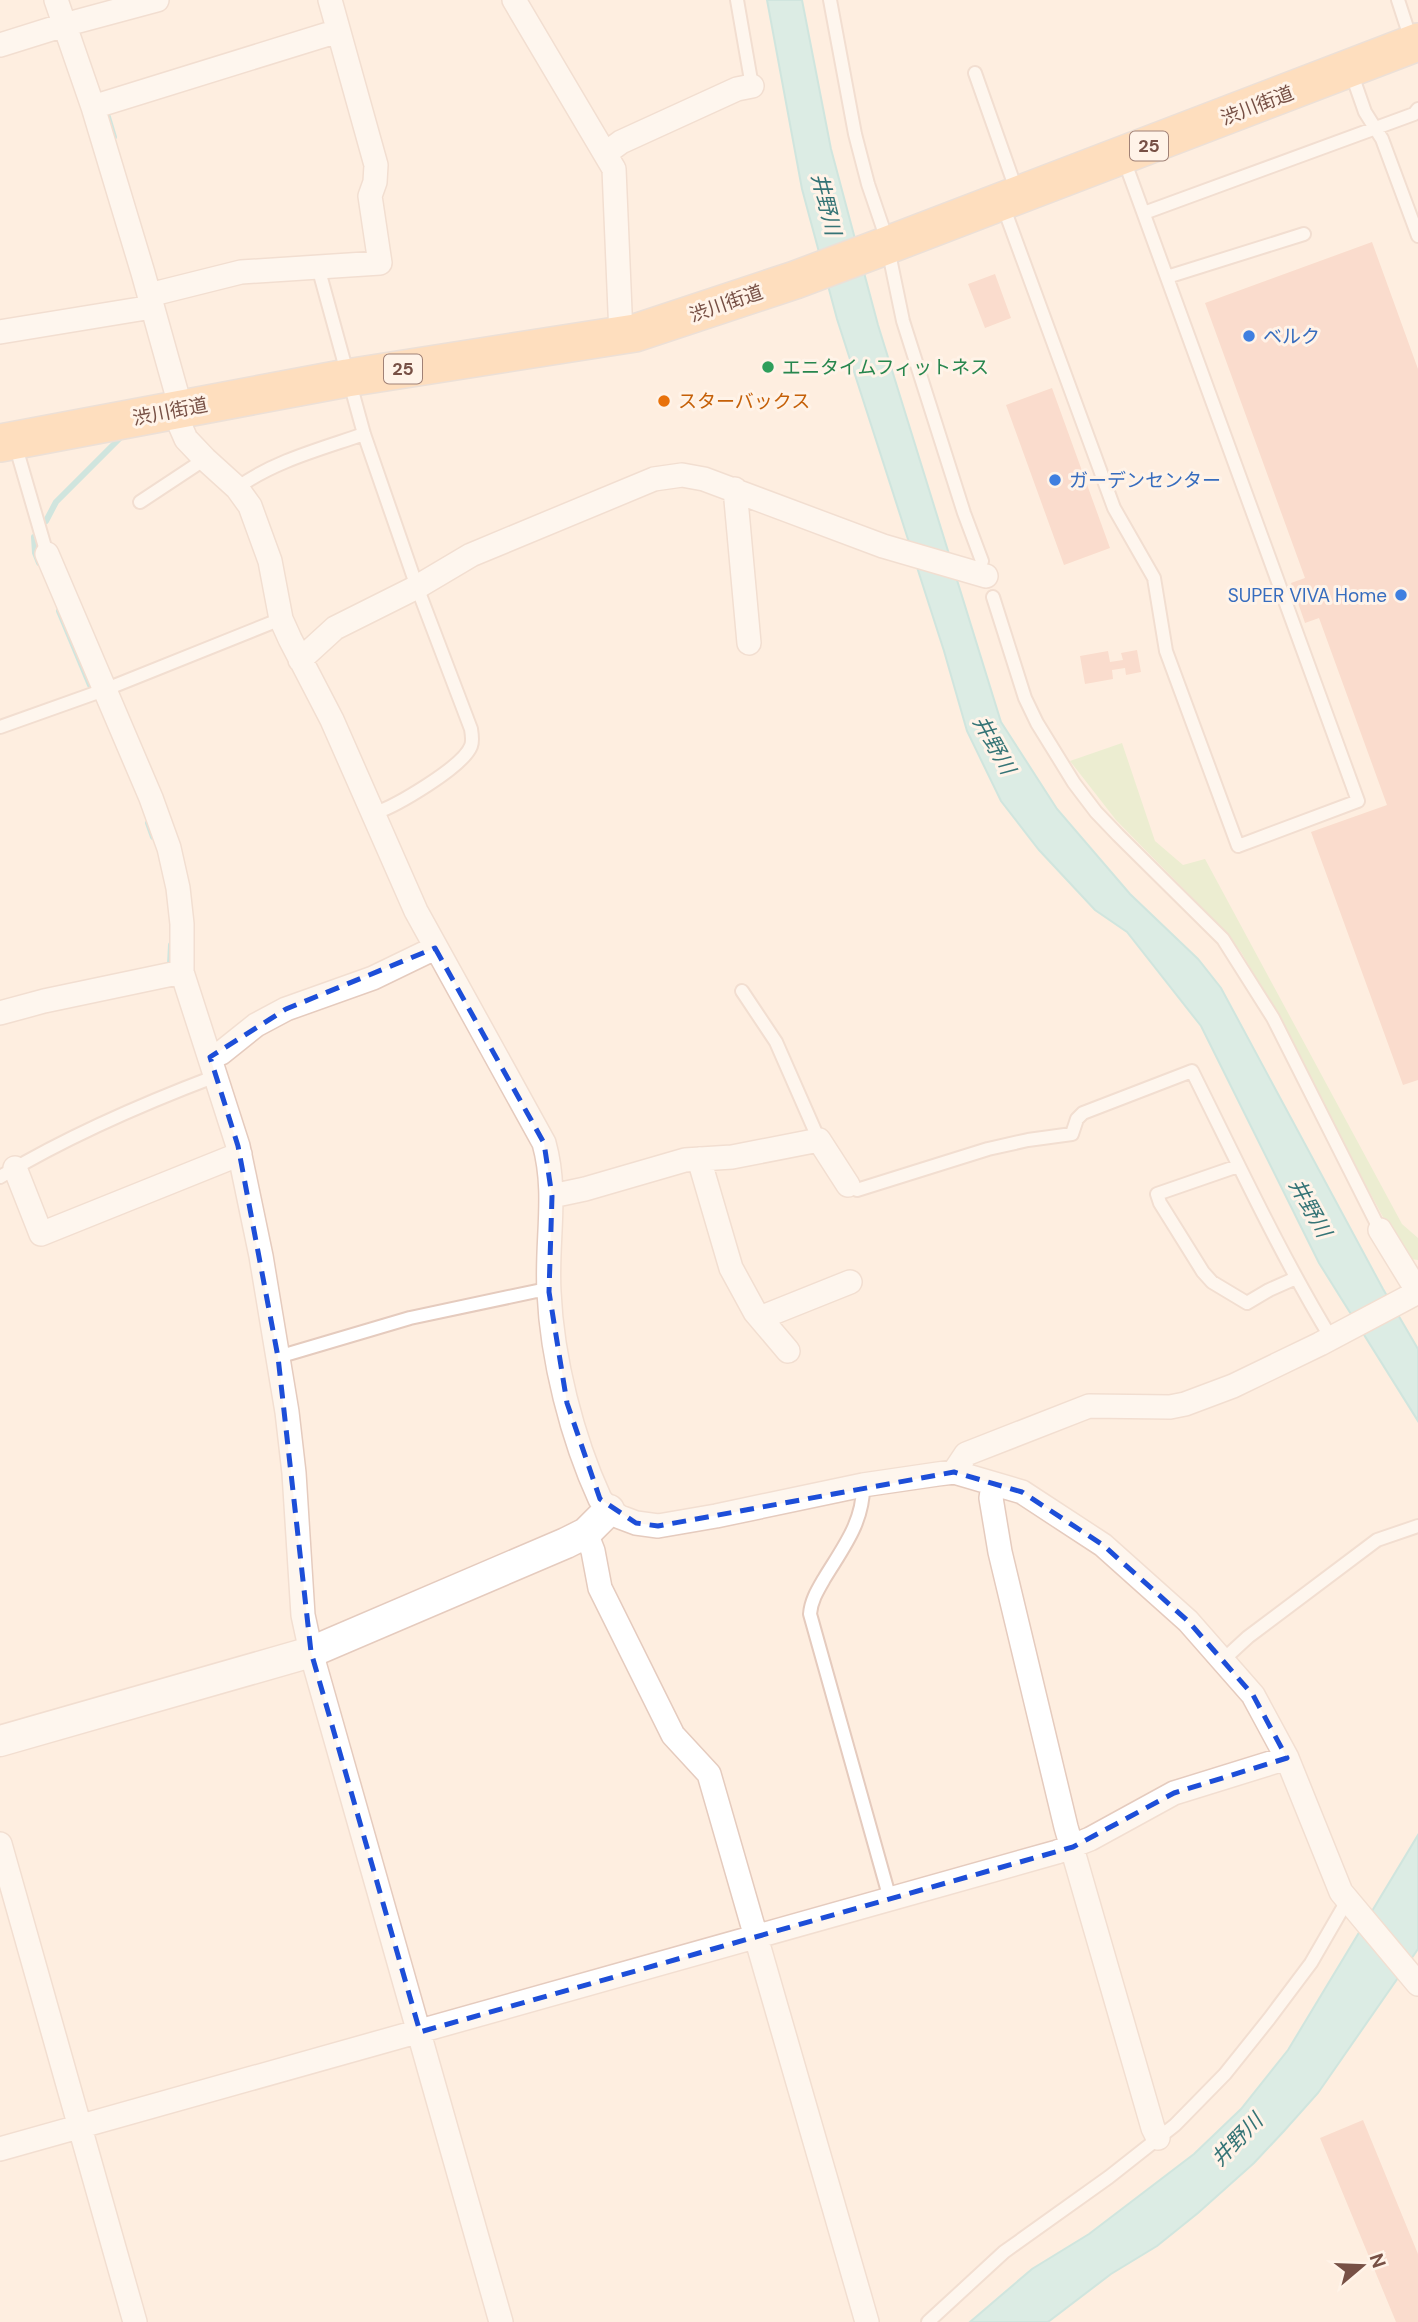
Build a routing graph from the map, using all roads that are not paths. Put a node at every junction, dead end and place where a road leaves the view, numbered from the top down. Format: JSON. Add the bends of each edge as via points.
{"nodes":[{"id":1,"x":56,"y":0,"type":"edge"},
{"id":2,"x":157,"y":0,"type":"edge"},
{"id":3,"x":330,"y":0,"type":"edge"},
{"id":4,"x":514,"y":0,"type":"edge"},
{"id":5,"x":737,"y":0,"type":"edge"},
{"id":6,"x":830,"y":0,"type":"edge"},
{"id":7,"x":1398,"y":0,"type":"edge"},
{"id":8,"x":64,"y":25,"type":"junction"},
{"id":9,"x":338,"y":32,"type":"junction"},
{"id":10,"x":1415,"y":43,"type":"edge"},
{"id":11,"x":0,"y":45,"type":"edge"},
{"id":12,"x":1350,"y":69,"type":"junction"},
{"id":13,"x":975,"y":73,"type":"dead end"},
{"id":14,"x":752,"y":86,"type":"joint"},
{"id":15,"x":93,"y":107,"type":"junction"},
{"id":16,"x":1417,"y":116,"type":"edge"},
{"id":17,"x":1374,"y":128,"type":"junction"},
{"id":18,"x":606,"y":153,"type":"junction"},
{"id":19,"x":1123,"y":156,"type":"junction"},
{"id":20,"x":1010,"y":199,"type":"junction"},
{"id":21,"x":1144,"y":213,"type":"junction"},
{"id":22,"x":1304,"y":234,"type":"dead end"},
{"id":23,"x":1418,"y":236,"type":"edge"},
{"id":24,"x":884,"y":247,"type":"junction"},
{"id":25,"x":318,"y":267,"type":"junction"},
{"id":26,"x":1167,"y":277,"type":"junction"},
{"id":27,"x":150,"y":301,"type":"junction"},
{"id":28,"x":0,"y":332,"type":"edge"},
{"id":29,"x":621,"y":335,"type":"junction"},
{"id":30,"x":348,"y":378,"type":"junction"},
{"id":31,"x":177,"y":410,"type":"junction"},
{"id":32,"x":363,"y":434,"type":"junction"},
{"id":33,"x":7,"y":442,"type":"edge"},
{"id":34,"x":205,"y":459,"type":"junction"},
{"id":35,"x":237,"y":488,"type":"junction"},
{"id":36,"x":735,"y":489,"type":"junction"},
{"id":37,"x":140,"y":502,"type":"dead end"},
{"id":38,"x":47,"y":554,"type":"joint"},
{"id":39,"x":985,"y":577,"type":"junction"},
{"id":40,"x":417,"y":587,"type":"junction"},
{"id":41,"x":281,"y":619,"type":"junction"},
{"id":42,"x":750,"y":643,"type":"dead end"},
{"id":43,"x":300,"y":660,"type":"junction"},
{"id":44,"x":104,"y":690,"type":"junction"},
{"id":45,"x":0,"y":727,"type":"edge"},
{"id":46,"x":374,"y":813,"type":"junction"},
{"id":47,"x":435,"y":948,"type":"junction"},
{"id":48,"x":182,"y":972,"type":"junction"},
{"id":49,"x":743,"y":991,"type":"dead end"},
{"id":50,"x":0,"y":1013,"type":"edge"},
{"id":51,"x":213,"y":1066,"type":"junction"},
{"id":52,"x":819,"y":1140,"type":"junction"},
{"id":53,"x":240,"y":1154,"type":"junction"},
{"id":54,"x":699,"y":1159,"type":"junction"},
{"id":55,"x":1238,"y":1166,"type":"junction"},
{"id":56,"x":7,"y":1172,"type":"edge"},
{"id":57,"x":848,"y":1185,"type":"joint"},
{"id":58,"x":552,"y":1196,"type":"junction"},
{"id":59,"x":1380,"y":1230,"type":"joint"},
{"id":60,"x":1296,"y":1278,"type":"junction"},
{"id":61,"x":850,"y":1282,"type":"dead end"},
{"id":62,"x":1415,"y":1287,"type":"edge"},
{"id":63,"x":549,"y":1292,"type":"junction"},
{"id":64,"x":760,"y":1318,"type":"junction"},
{"id":65,"x":1334,"y":1336,"type":"junction"},
{"id":66,"x":788,"y":1351,"type":"dead end"},
{"id":67,"x":278,"y":1357,"type":"junction"},
{"id":68,"x":954,"y":1472,"type":"junction"},
{"id":69,"x":863,"y":1485,"type":"junction"},
{"id":70,"x":993,"y":1485,"type":"junction"},
{"id":71,"x":609,"y":1510,"type":"junction"},
{"id":72,"x":1418,"y":1526,"type":"edge"},
{"id":73,"x":586,"y":1533,"type":"junction"},
{"id":74,"x":312,"y":1652,"type":"junction"},
{"id":75,"x":1223,"y":1660,"type":"junction"},
{"id":76,"x":0,"y":1741,"type":"edge"},
{"id":77,"x":1287,"y":1758,"type":"junction"},
{"id":78,"x":0,"y":1844,"type":"edge"},
{"id":79,"x":1073,"y":1847,"type":"junction"},
{"id":80,"x":890,"y":1899,"type":"junction"},
{"id":81,"x":1351,"y":1903,"type":"junction"},
{"id":82,"x":756,"y":1938,"type":"junction"},
{"id":83,"x":1416,"y":1982,"type":"edge"},
{"id":84,"x":420,"y":2032,"type":"junction"},
{"id":85,"x":80,"y":2127,"type":"junction"},
{"id":86,"x":1158,"y":2138,"type":"junction"},
{"id":87,"x":0,"y":2149,"type":"edge"},
{"id":88,"x":135,"y":2322,"type":"edge"},
{"id":89,"x":501,"y":2322,"type":"edge"},
{"id":90,"x":867,"y":2322,"type":"edge"},
{"id":91,"x":928,"y":2322,"type":"edge"}],
"edges":[{"from":1,"to":8,"type":"street"},
{"from":2,"to":8,"type":"street"},
{"from":3,"to":9,"type":"street"},
{"from":4,"to":18,"type":"street"},
{"from":5,"to":14,"type":"lane"},
{"from":6,"to":24,"type":"lane","via":[[855,134]]},
{"from":7,"to":10,"type":"lane"},
{"from":8,"to":11,"type":"street"},
{"from":8,"to":15,"type":"street"},
{"from":9,"to":15,"type":"street"},
{"from":9,"to":25,"type":"street","via":[[376,165],[370,196],[380,263]]},
{"from":10,"to":12,"type":"main road","name":"渋川街道","number":"25"},
{"from":12,"to":17,"type":"lane"},
{"from":12,"to":19,"type":"main road","name":"渋川街道","number":"25"},
{"from":13,"to":20,"type":"lane"},
{"from":14,"to":18,"type":"street","via":[[621,142]]},
{"from":15,"to":27,"type":"street"},
{"from":16,"to":17,"type":"lane"},
{"from":17,"to":21,"type":"lane"},
{"from":17,"to":23,"type":"lane"},
{"from":18,"to":29,"type":"street","via":[[614,169],[616,191]]},
{"from":19,"to":20,"type":"main road","name":"渋川街道","number":"25"},
{"from":19,"to":21,"type":"lane"},
{"from":20,"to":24,"type":"main road","name":"渋川街道","number":"25"},
{"from":20,"to":26,"type":"lane","via":[[1041,310],[1114,508],[1154,578],[1166,651],[1238,846],[1358,801]]},
{"from":21,"to":26,"type":"lane"},
{"from":22,"to":26,"type":"lane"},
{"from":24,"to":29,"type":"main road","name":"渋川街道","number":"25","via":[[674,321]]},
{"from":24,"to":39,"type":"lane"},
{"from":25,"to":27,"type":"street","via":[[241,272]]},
{"from":25,"to":30,"type":"lane"},
{"from":27,"to":28,"type":"street"},
{"from":27,"to":31,"type":"street","via":[[176,391]]},
{"from":29,"to":30,"type":"main road","name":"渋川街道","number":"25"},
{"from":30,"to":31,"type":"main road","name":"渋川街道","number":"25"},
{"from":30,"to":32,"type":"lane"},
{"from":31,"to":33,"type":"main road","name":"渋川街道","number":"25"},
{"from":31,"to":34,"type":"street","via":[[186,439]]},
{"from":32,"to":35,"type":"lane","via":[[284,462]]},
{"from":32,"to":40,"type":"lane"},
{"from":33,"to":38,"type":"lane"},
{"from":34,"to":35,"type":"street"},
{"from":34,"to":37,"type":"lane"},
{"from":35,"to":41,"type":"street","via":[[250,506],[270,561]]},
{"from":36,"to":39,"type":"street","via":[[883,546]]},
{"from":36,"to":40,"type":"street","via":[[682,475],[654,479],[471,555]]},
{"from":36,"to":42,"type":"street"},
{"from":38,"to":44,"type":"street"},
{"from":39,"to":59,"type":"lane","via":[[1037,723],[1096,812],[1223,939],[1273,1018]]},
{"from":40,"to":43,"type":"street","via":[[335,628]]},
{"from":40,"to":46,"type":"lane","via":[[471,729],[471,748],[449,771]]},
{"from":41,"to":43,"type":"street"},
{"from":41,"to":44,"type":"lane"},
{"from":43,"to":46,"type":"street"},
{"from":44,"to":45,"type":"lane"},
{"from":44,"to":48,"type":"street","via":[[169,848],[183,924]]},
{"from":46,"to":47,"type":"street"},
{"from":47,"to":51,"type":"street","via":[[373,978],[286,1009],[256,1025],[221,1053]]},
{"from":47,"to":58,"type":"street","via":[[544,1143]]},
{"from":48,"to":50,"type":"street"},
{"from":48,"to":51,"type":"street"},
{"from":49,"to":52,"type":"lane","via":[[776,1042]]},
{"from":51,"to":53,"type":"street"},
{"from":51,"to":56,"type":"lane"},
{"from":52,"to":54,"type":"street"},
{"from":52,"to":57,"type":"street"},
{"from":53,"to":56,"type":"street","via":[[41,1234]]},
{"from":53,"to":67,"type":"street"},
{"from":54,"to":58,"type":"street"},
{"from":54,"to":64,"type":"street","via":[[731,1268]]},
{"from":55,"to":57,"type":"lane","via":[[1192,1071],[1083,1113],[1072,1134],[988,1149],[857,1190]]},
{"from":55,"to":60,"type":"lane"},
{"from":55,"to":60,"type":"lane","via":[[1157,1194],[1160,1203],[1203,1272],[1247,1303]]},
{"from":58,"to":63,"type":"street"},
{"from":59,"to":62,"type":"street"},
{"from":60,"to":65,"type":"lane"},
{"from":61,"to":64,"type":"street"},
{"from":62,"to":65,"type":"street"},
{"from":63,"to":67,"type":"lane","via":[[410,1318]]},
{"from":63,"to":71,"type":"street","via":[[559,1376],[594,1486]]},
{"from":64,"to":66,"type":"street"},
{"from":65,"to":68,"type":"street","via":[[1233,1386],[1185,1404],[1089,1406],[966,1454]]},
{"from":67,"to":74,"type":"street","via":[[294,1473],[303,1615]]},
{"from":68,"to":69,"type":"street"},
{"from":68,"to":70,"type":"street"},
{"from":69,"to":71,"type":"street","via":[[658,1525],[636,1523]]},
{"from":69,"to":80,"type":"lane","via":[[854,1529],[814,1596],[810,1614]]},
{"from":70,"to":75,"type":"street","via":[[1022,1492],[1103,1545],[1188,1621]]},
{"from":70,"to":79,"type":"street","via":[[1000,1552]]},
{"from":71,"to":73,"type":"street"},
{"from":72,"to":75,"type":"lane","via":[[1377,1540]]},
{"from":73,"to":74,"type":"street"},
{"from":73,"to":82,"type":"street","via":[[600,1588],[673,1735],[709,1774]]},
{"from":74,"to":76,"type":"street"},
{"from":74,"to":84,"type":"street"},
{"from":75,"to":77,"type":"street","via":[[1254,1695]]},
{"from":77,"to":79,"type":"street","via":[[1174,1793]]},
{"from":77,"to":81,"type":"street","via":[[1336,1882]]},
{"from":78,"to":85,"type":"street"},
{"from":79,"to":80,"type":"street"},
{"from":79,"to":86,"type":"street"},
{"from":80,"to":82,"type":"street"},
{"from":81,"to":83,"type":"street"},
{"from":81,"to":86,"type":"lane","via":[[1311,1964],[1225,2074]]},
{"from":82,"to":84,"type":"street"},
{"from":82,"to":90,"type":"street"},
{"from":84,"to":85,"type":"street"},
{"from":84,"to":89,"type":"street"},
{"from":85,"to":87,"type":"street"},
{"from":85,"to":88,"type":"street"},
{"from":86,"to":91,"type":"lane","via":[[1004,2252]]}]}
